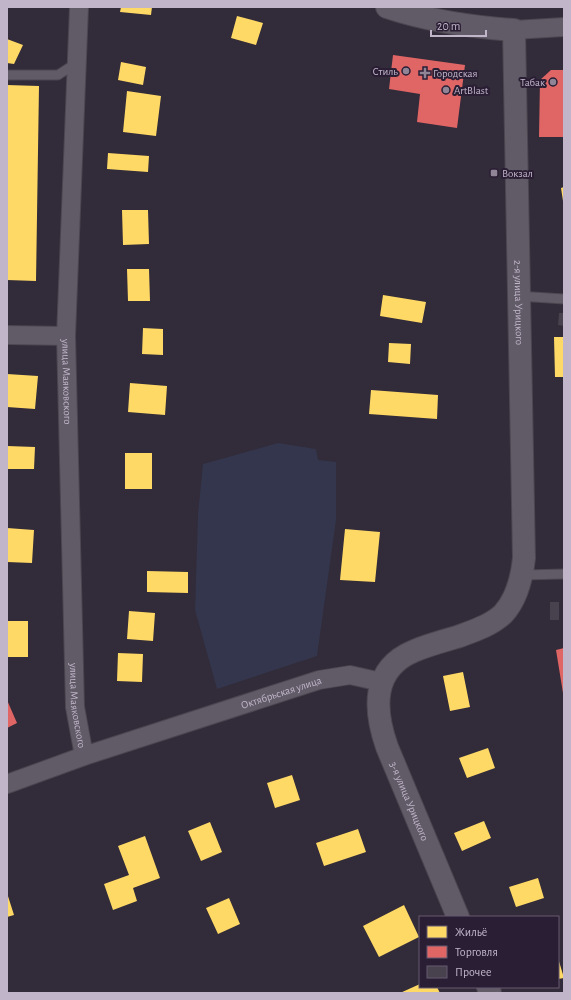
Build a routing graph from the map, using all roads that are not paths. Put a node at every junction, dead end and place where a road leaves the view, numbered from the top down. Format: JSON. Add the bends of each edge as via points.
{"nodes":[{"id":1,"x":79,"y":7,"type":"edge"},
{"id":2,"x":386,"y":7,"type":"edge"},
{"id":3,"x":564,"y":27,"type":"edge"},
{"id":4,"x":514,"y":30,"type":"junction"},
{"id":5,"x":75,"y":64,"type":"junction"},
{"id":6,"x":7,"y":75,"type":"edge"},
{"id":7,"x":518,"y":296,"type":"junction"},
{"id":8,"x":564,"y":299,"type":"edge"},
{"id":9,"x":7,"y":335,"type":"edge"},
{"id":10,"x":66,"y":336,"type":"junction"},
{"id":11,"x":564,"y":574,"type":"edge"},
{"id":12,"x":522,"y":575,"type":"junction"},
{"id":13,"x":381,"y":682,"type":"junction"},
{"id":14,"x":84,"y":756,"type":"junction"},
{"id":15,"x":7,"y":784,"type":"edge"},
{"id":16,"x":458,"y":916,"type":"edge"}],
"edges":[{"from":1,"to":5,"type":"street","name":"улица Маяковского"},
{"from":2,"to":4,"type":"street","via":[[426,19],[470,27]]},
{"from":3,"to":4,"type":"street"},
{"from":4,"to":7,"type":"street","name":"2-я улица Урицкого"},
{"from":5,"to":6,"type":"lane","via":[[58,75]]},
{"from":5,"to":10,"type":"street","name":"улица Маяковского"},
{"from":7,"to":8,"type":"lane"},
{"from":7,"to":12,"type":"street","name":"2-я улица Урицкого","via":[[524,550]]},
{"from":9,"to":10,"type":"street"},
{"from":10,"to":14,"type":"street","name":"улица Маяковского","via":[[75,707]]},
{"from":11,"to":12,"type":"lane"},
{"from":12,"to":13,"type":"street","via":[[508,607],[490,623],[413,651],[399,660]]},
{"from":13,"to":14,"type":"street","name":"Октябрьская улица","via":[[350,676],[319,680]]},
{"from":13,"to":16,"type":"street","name":"3-я улица Урицкого","via":[[378,697],[381,730]]},
{"from":14,"to":15,"type":"street","name":"Октябрьская улица"}]}
